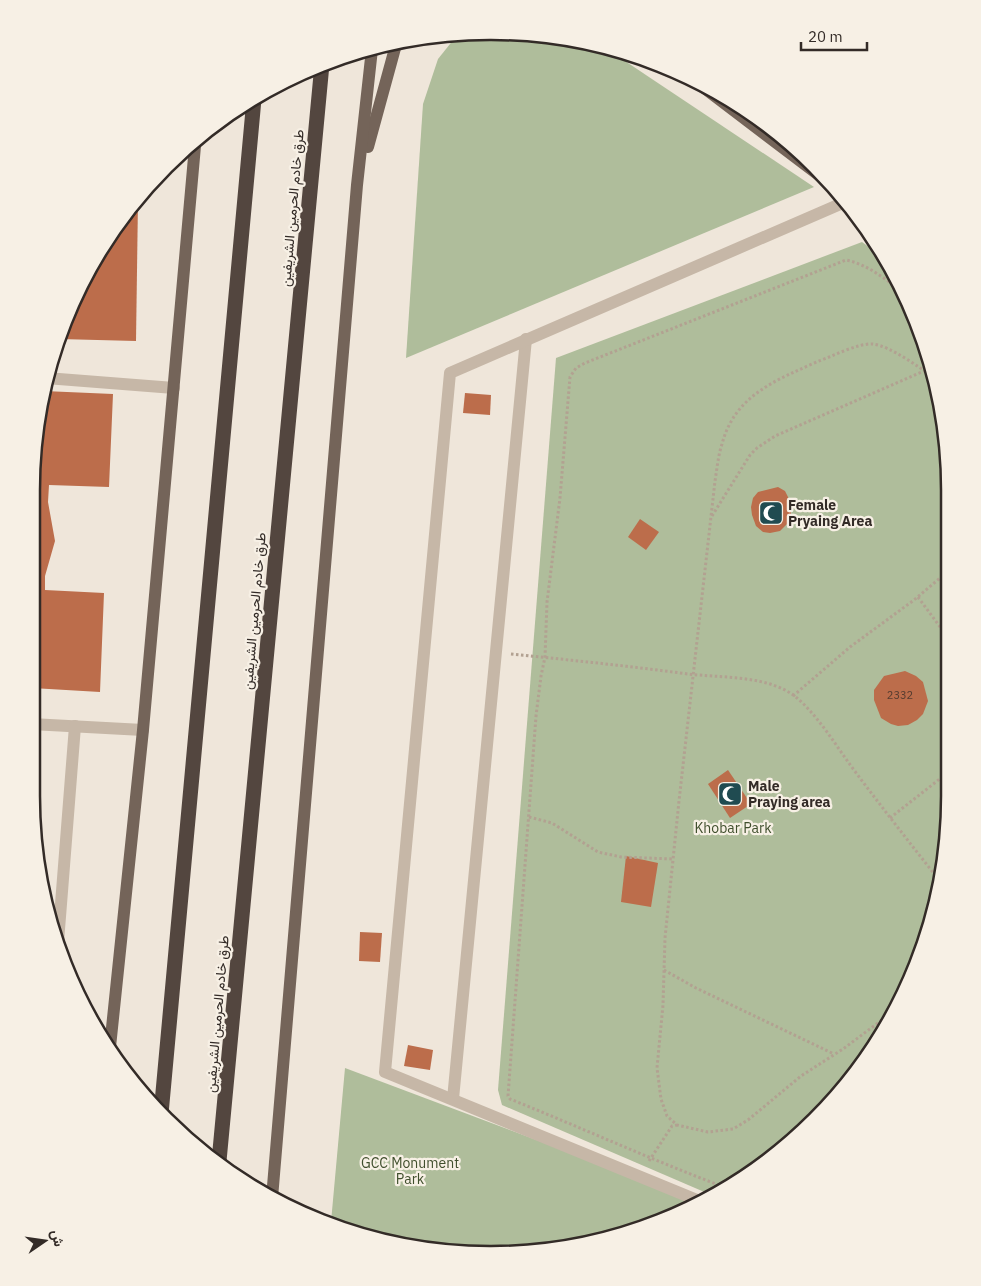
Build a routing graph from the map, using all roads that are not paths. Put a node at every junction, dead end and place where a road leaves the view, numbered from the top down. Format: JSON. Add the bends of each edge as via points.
{"nodes":[{"id":1,"x":394,"y":51,"type":"edge"},
{"id":2,"x":371,"y":56,"type":"edge"},
{"id":3,"x":321,"y":73,"type":"edge"},
{"id":4,"x":253,"y":108,"type":"edge"},
{"id":5,"x":743,"y":117,"type":"edge"},
{"id":6,"x":782,"y":147,"type":"edge"},
{"id":7,"x":195,"y":151,"type":"edge"},
{"id":8,"x":357,"y":185,"type":"junction"},
{"id":9,"x":839,"y":205,"type":"edge"},
{"id":10,"x":526,"y":339,"type":"junction"},
{"id":11,"x":54,"y":379,"type":"edge"},
{"id":12,"x":174,"y":388,"type":"junction"},
{"id":13,"x":40,"y":724,"type":"edge"},
{"id":14,"x":75,"y":726,"type":"junction"},
{"id":15,"x":143,"y":730,"type":"junction"},
{"id":16,"x":59,"y":925,"type":"edge"},
{"id":17,"x":111,"y":1038,"type":"edge"},
{"id":18,"x":453,"y":1099,"type":"junction"},
{"id":19,"x":162,"y":1103,"type":"edge"},
{"id":20,"x":221,"y":1156,"type":"edge"},
{"id":21,"x":273,"y":1190,"type":"edge"},
{"id":22,"x":693,"y":1199,"type":"edge"}],
"edges":[{"from":1,"to":8,"type":"main road"},
{"from":2,"to":8,"type":"main road"},
{"from":3,"to":20,"type":"highway","name":"طرق خادم الحرمين الشريفين"},
{"from":4,"to":19,"type":"highway"},
{"from":5,"to":6,"type":"main road"},
{"from":7,"to":12,"type":"main road"},
{"from":8,"to":21,"type":"main road"},
{"from":9,"to":10,"type":"street"},
{"from":10,"to":18,"type":"street"},
{"from":10,"to":18,"type":"street","via":[[450,373],[385,1072]]},
{"from":11,"to":12,"type":"street"},
{"from":12,"to":15,"type":"main road"},
{"from":13,"to":14,"type":"street"},
{"from":14,"to":15,"type":"street"},
{"from":14,"to":16,"type":"street"},
{"from":15,"to":17,"type":"main road"},
{"from":18,"to":22,"type":"street"}]}
